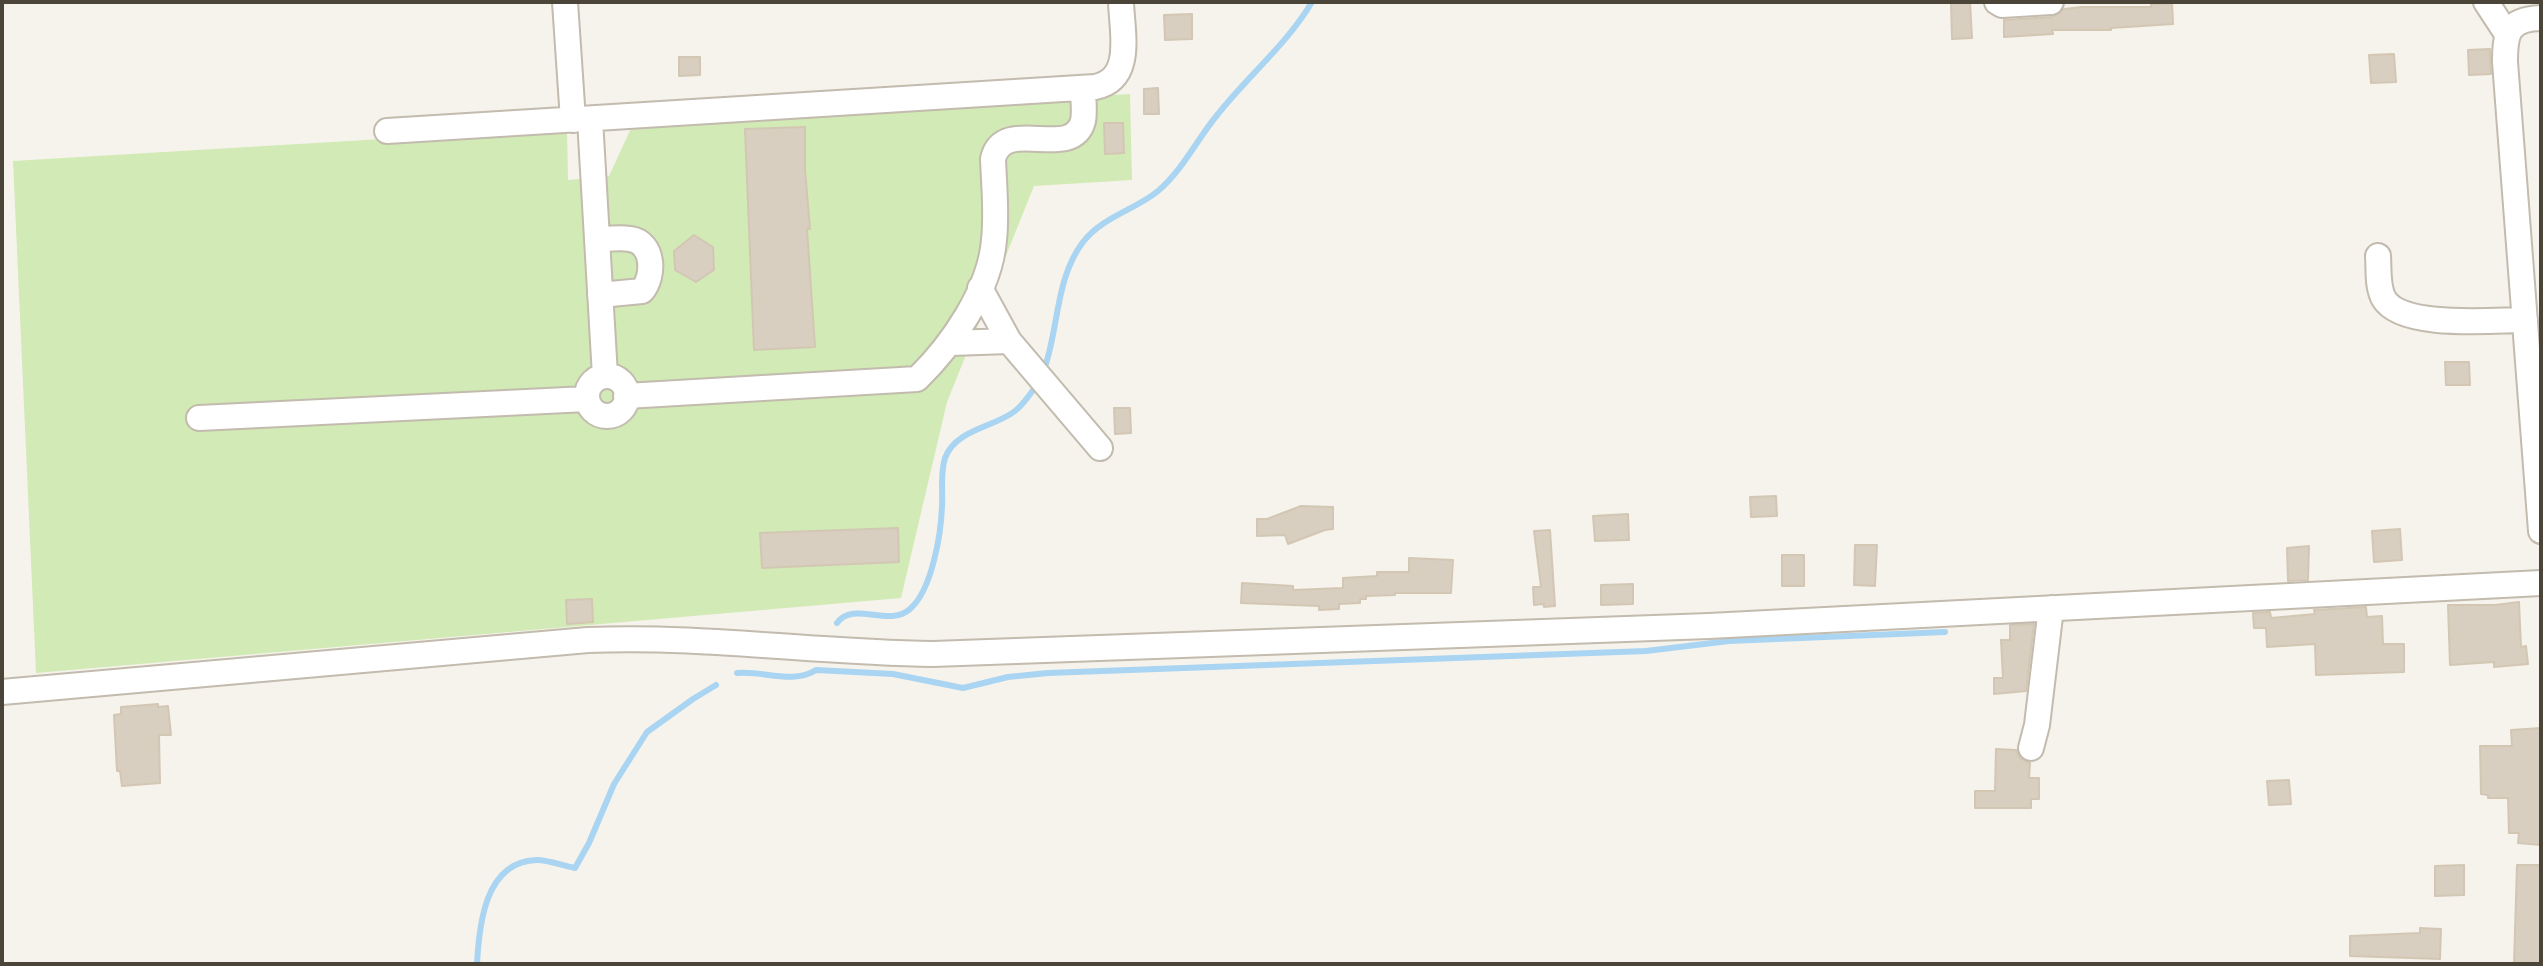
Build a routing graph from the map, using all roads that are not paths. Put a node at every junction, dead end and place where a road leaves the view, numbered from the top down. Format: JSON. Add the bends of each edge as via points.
{"nodes":[{"id":1,"x":565,"y":2,"type":"edge"},
{"id":2,"x":1121,"y":2,"type":"edge"},
{"id":3,"x":1997,"y":2,"type":"edge"},
{"id":4,"x":2051,"y":2,"type":"edge"},
{"id":5,"x":2486,"y":2,"type":"edge"},
{"id":6,"x":2541,"y":18,"type":"edge"},
{"id":7,"x":2507,"y":34,"type":"junction"},
{"id":8,"x":1083,"y":89,"type":"junction"},
{"id":9,"x":581,"y":120,"type":"junction"},
{"id":10,"x":387,"y":131,"type":"dead end"},
{"id":11,"x":597,"y":240,"type":"junction"},
{"id":12,"x":2378,"y":256,"type":"dead end"},
{"id":13,"x":980,"y":288,"type":"junction"},
{"id":14,"x":600,"y":295,"type":"junction"},
{"id":15,"x":2525,"y":320,"type":"junction"},
{"id":16,"x":1009,"y":341,"type":"junction"},
{"id":17,"x":951,"y":343,"type":"junction"},
{"id":18,"x":605,"y":376,"type":"junction"},
{"id":19,"x":626,"y":396,"type":"junction"},
{"id":20,"x":587,"y":399,"type":"junction"},
{"id":21,"x":199,"y":418,"type":"dead end"},
{"id":22,"x":1100,"y":448,"type":"dead end"},
{"id":23,"x":2541,"y":531,"type":"edge"},
{"id":24,"x":2541,"y":583,"type":"edge"},
{"id":25,"x":2051,"y":608,"type":"junction"},
{"id":26,"x":2,"y":692,"type":"edge"},
{"id":27,"x":2031,"y":748,"type":"dead end"}],
"edges":[{"from":1,"to":9,"type":"street"},
{"from":2,"to":8,"type":"street","via":[[1119,73],[1105,85]]},
{"from":3,"to":4,"type":"street"},
{"from":5,"to":7,"type":"street"},
{"from":6,"to":7,"type":"street","via":[[2521,21]]},
{"from":7,"to":15,"type":"street"},
{"from":8,"to":9,"type":"street"},
{"from":8,"to":13,"type":"street","via":[[1084,118],[1071,136],[1012,139],[996,148],[994,242]]},
{"from":9,"to":10,"type":"street"},
{"from":9,"to":11,"type":"street"},
{"from":11,"to":14,"type":"street"},
{"from":11,"to":14,"type":"street","via":[[631,239],[645,249],[650,261],[642,291]]},
{"from":12,"to":15,"type":"street","via":[[2382,293],[2395,310],[2431,319]]},
{"from":13,"to":16,"type":"street"},
{"from":13,"to":17,"type":"street"},
{"from":14,"to":18,"type":"street"},
{"from":15,"to":23,"type":"street"},
{"from":16,"to":17,"type":"street"},
{"from":16,"to":22,"type":"street"},
{"from":17,"to":19,"type":"street","via":[[917,379]]},
{"from":18,"to":19,"type":"street","via":[[617,379]]},
{"from":18,"to":20,"type":"street","via":[[593,381]]},
{"from":19,"to":20,"type":"street","via":[[612,415],[593,411]]},
{"from":20,"to":21,"type":"street"},
{"from":24,"to":25,"type":"street"},
{"from":25,"to":26,"type":"street","via":[[933,654],[619,638]]},
{"from":25,"to":27,"type":"street"}]}
